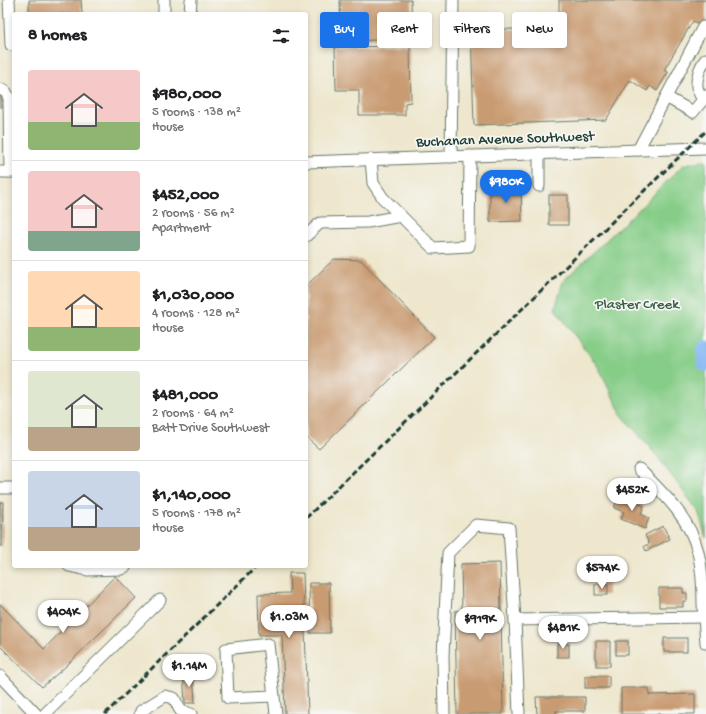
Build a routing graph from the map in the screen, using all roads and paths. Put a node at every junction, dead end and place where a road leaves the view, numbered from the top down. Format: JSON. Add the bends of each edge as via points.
{"nodes":[{"id":1,"x":164,"y":0,"type":"edge"},
{"id":2,"x":190,"y":0,"type":"edge"},
{"id":3,"x":453,"y":0,"type":"edge"},
{"id":4,"x":12,"y":3,"type":"edge"},
{"id":5,"x":164,"y":12,"type":"edge"},
{"id":6,"x":190,"y":12,"type":"edge"},
{"id":7,"x":703,"y":27,"type":"dead end"},
{"id":8,"x":8,"y":45,"type":"edge"},
{"id":9,"x":706,"y":59,"type":"edge"},
{"id":10,"x":0,"y":89,"type":"edge"},
{"id":11,"x":666,"y":97,"type":"junction"},
{"id":12,"x":705,"y":98,"type":"edge"},
{"id":13,"x":5,"y":139,"type":"edge"},
{"id":14,"x":706,"y":148,"type":"edge"},
{"id":15,"x":638,"y":150,"type":"junction"},
{"id":16,"x":539,"y":153,"type":"junction"},
{"id":17,"x":470,"y":156,"type":"junction"},
{"id":18,"x":451,"y":157,"type":"junction"},
{"id":19,"x":371,"y":159,"type":"junction"},
{"id":20,"x":308,"y":162,"type":"edge"},
{"id":21,"x":8,"y":172,"type":"edge"},
{"id":22,"x":538,"y":186,"type":"dead end"},
{"id":23,"x":401,"y":216,"type":"junction"},
{"id":24,"x":308,"y":234,"type":"edge"},
{"id":25,"x":639,"y":469,"type":"dead end"},
{"id":26,"x":0,"y":488,"type":"edge"},
{"id":27,"x":12,"y":488,"type":"edge"},
{"id":28,"x":78,"y":568,"type":"edge"},
{"id":29,"x":123,"y":568,"type":"edge"},
{"id":30,"x":160,"y":600,"type":"dead end"},
{"id":31,"x":704,"y":618,"type":"junction"},
{"id":32,"x":515,"y":620,"type":"junction"},
{"id":33,"x":706,"y":643,"type":"edge"},
{"id":34,"x":0,"y":676,"type":"edge"},
{"id":35,"x":274,"y":696,"type":"junction"},
{"id":36,"x":36,"y":714,"type":"edge"},
{"id":37,"x":45,"y":714,"type":"edge"},
{"id":38,"x":140,"y":714,"type":"edge"},
{"id":39,"x":191,"y":714,"type":"edge"},
{"id":40,"x":276,"y":714,"type":"edge"},
{"id":41,"x":444,"y":714,"type":"edge"},
{"id":42,"x":519,"y":714,"type":"edge"}],
"edges":[{"from":1,"to":5,"type":"street"},
{"from":2,"to":6,"type":"street"},
{"from":3,"to":18,"type":"street"},
{"from":4,"to":8,"type":"street"},
{"from":7,"to":11,"type":"street"},
{"from":9,"to":12,"type":"street","via":[[697,82],[697,89]]},
{"from":10,"to":13,"type":"street","via":[[6,92],[9,98]]},
{"from":11,"to":12,"type":"street","via":[[693,112]]},
{"from":11,"to":15,"type":"street"},
{"from":13,"to":21,"type":"street"},
{"from":14,"to":15,"type":"street","name":"Buchanan Avenue Southwest"},
{"from":15,"to":16,"type":"street","name":"Buchanan Avenue Southwest"},
{"from":16,"to":17,"type":"street","name":"Buchanan Avenue Southwest"},
{"from":16,"to":22,"type":"street"},
{"from":17,"to":18,"type":"street","name":"Buchanan Avenue Southwest"},
{"from":17,"to":23,"type":"street","via":[[469,246],[433,248]]},
{"from":18,"to":19,"type":"street","name":"Buchanan Avenue Southwest"},
{"from":19,"to":20,"type":"street","name":"Buchanan Avenue Southwest"},
{"from":19,"to":23,"type":"street","via":[[373,183],[383,198]]},
{"from":23,"to":24,"type":"street","via":[[368,222],[320,223]]},
{"from":25,"to":31,"type":"street","via":[[675,507],[692,535],[702,576]]},
{"from":26,"to":27,"type":"street"},
{"from":28,"to":29,"type":"street"},
{"from":30,"to":37,"type":"street"},
{"from":31,"to":32,"type":"street"},
{"from":31,"to":33,"type":"street"},
{"from":32,"to":41,"type":"street","via":[[509,528],[476,525],[448,553],[443,656]]},
{"from":32,"to":42,"type":"street"},
{"from":34,"to":36,"type":"street"},
{"from":35,"to":35,"type":"street","via":[[268,644],[226,649],[228,698]]},
{"from":35,"to":40,"type":"street"},
{"from":38,"to":39,"type":"street","via":[[165,696],[174,698],[180,710]]}]}
